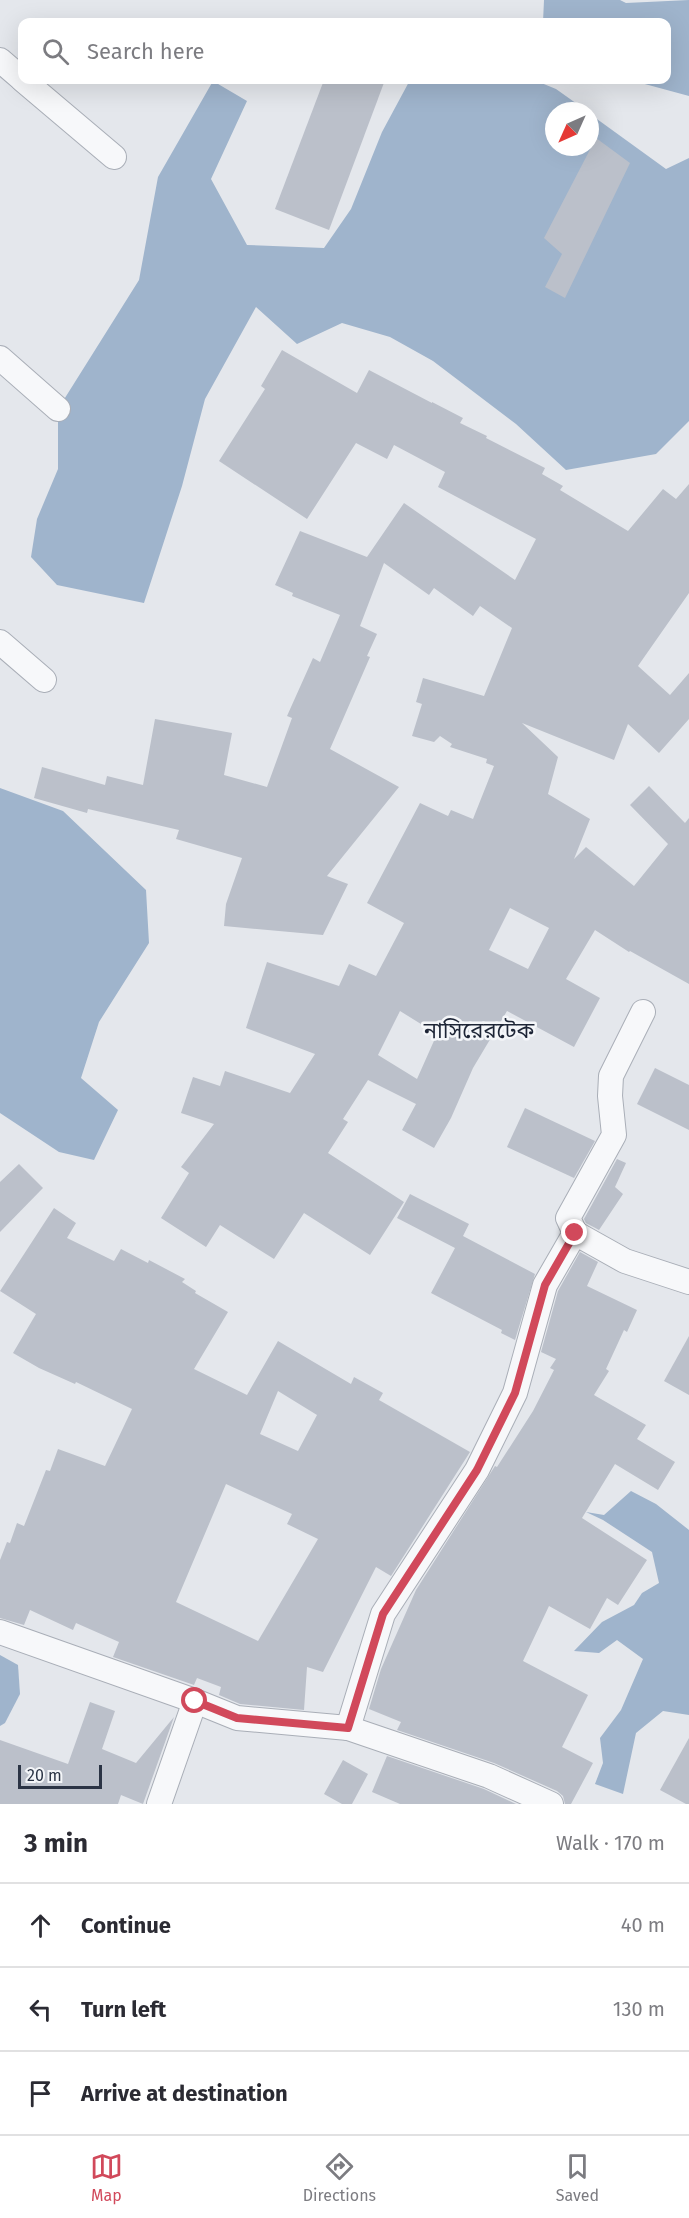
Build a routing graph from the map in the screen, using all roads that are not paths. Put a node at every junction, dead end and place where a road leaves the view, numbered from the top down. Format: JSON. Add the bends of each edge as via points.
{"nodes":[{"id":1,"x":0,"y":60,"type":"edge"},
{"id":2,"x":18,"y":75,"type":"edge"},
{"id":3,"x":29,"y":84,"type":"edge"},
{"id":4,"x":114,"y":157,"type":"dead end"},
{"id":5,"x":0,"y":358,"type":"edge"},
{"id":6,"x":58,"y":409,"type":"dead end"},
{"id":7,"x":0,"y":642,"type":"edge"},
{"id":8,"x":44,"y":680,"type":"dead end"},
{"id":9,"x":643,"y":1012,"type":"dead end"},
{"id":10,"x":575,"y":1233,"type":"junction"},
{"id":11,"x":689,"y":1282,"type":"edge"},
{"id":12,"x":0,"y":1632,"type":"edge"},
{"id":13,"x":195,"y":1701,"type":"junction"},
{"id":14,"x":348,"y":1728,"type":"junction"},
{"id":15,"x":159,"y":1804,"type":"edge"},
{"id":16,"x":551,"y":1804,"type":"edge"}],
"edges":[{"from":1,"to":2,"type":"street"},
{"from":3,"to":4,"type":"street"},
{"from":5,"to":6,"type":"street"},
{"from":7,"to":8,"type":"street"},
{"from":9,"to":10,"type":"street","via":[[611,1076],[614,1135],[568,1218]]},
{"from":10,"to":11,"type":"street","via":[[625,1261]]},
{"from":10,"to":14,"type":"street","via":[[545,1285],[515,1393],[477,1470],[383,1614]]},
{"from":12,"to":13,"type":"street"},
{"from":13,"to":14,"type":"street","via":[[237,1718]]},
{"from":13,"to":15,"type":"street"},
{"from":14,"to":16,"type":"street","via":[[489,1776]]}]}
